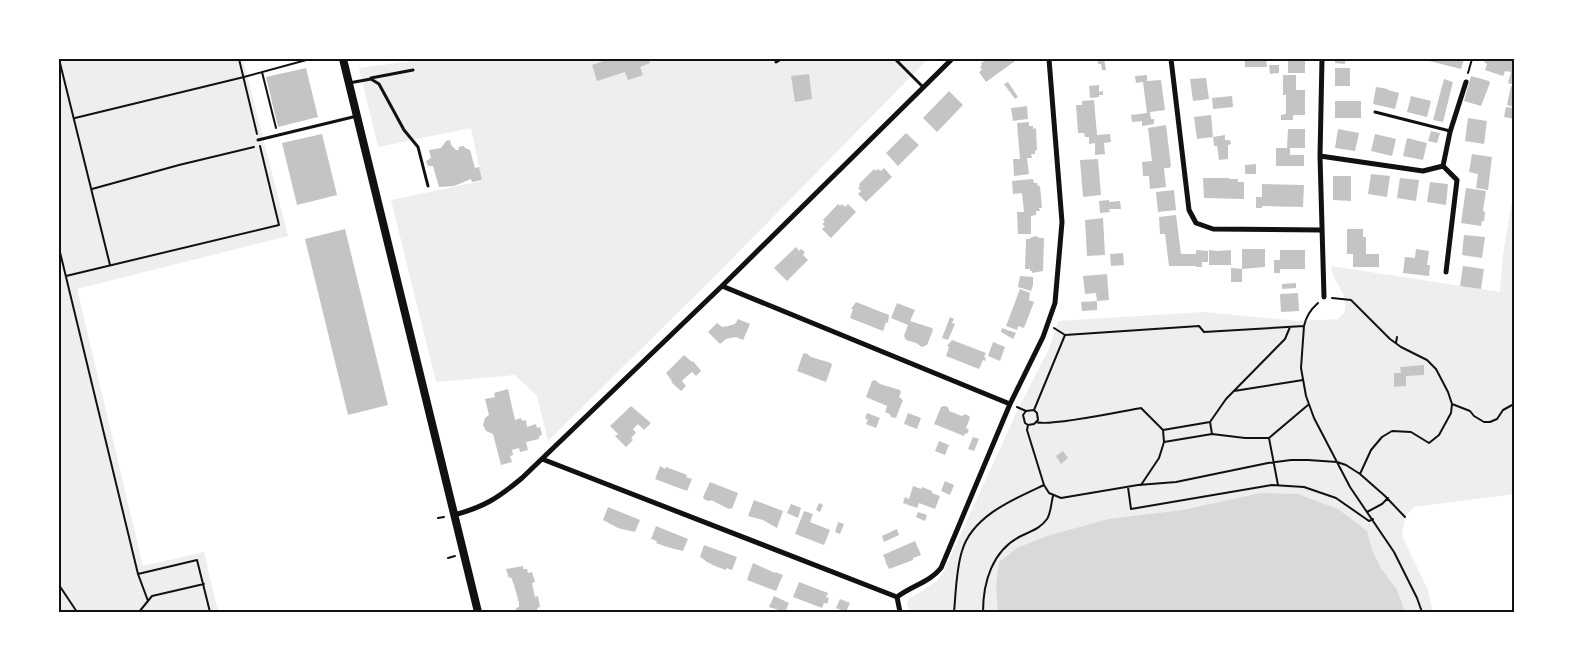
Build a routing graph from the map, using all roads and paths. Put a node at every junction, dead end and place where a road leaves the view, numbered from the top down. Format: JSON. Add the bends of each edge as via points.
{"nodes":[{"id":1,"x":59,"y":59,"type":"edge"},
{"id":2,"x":239,"y":59,"type":"edge"},
{"id":3,"x":310,"y":59,"type":"edge"},
{"id":4,"x":343,"y":59,"type":"edge"},
{"id":5,"x":781,"y":59,"type":"edge"},
{"id":6,"x":896,"y":59,"type":"edge"},
{"id":7,"x":952,"y":59,"type":"edge"},
{"id":8,"x":1049,"y":59,"type":"edge"},
{"id":9,"x":1171,"y":59,"type":"edge"},
{"id":10,"x":1322,"y":59,"type":"edge"},
{"id":11,"x":1472,"y":59,"type":"edge"},
{"id":12,"x":776,"y":62,"type":"dead end"},
{"id":13,"x":413,"y":70,"type":"dead end"},
{"id":14,"x":262,"y":72,"type":"junction"},
{"id":15,"x":244,"y":77,"type":"junction"},
{"id":16,"x":371,"y":78,"type":"junction"},
{"id":17,"x":1466,"y":82,"type":"joint"},
{"id":18,"x":349,"y":83,"type":"junction"},
{"id":19,"x":923,"y":88,"type":"junction"},
{"id":20,"x":1375,"y":112,"type":"dead end"},
{"id":21,"x":357,"y":116,"type":"junction"},
{"id":22,"x":75,"y":118,"type":"junction"},
{"id":23,"x":1450,"y":132,"type":"junction"},
{"id":24,"x":278,"y":136,"type":"junction"},
{"id":25,"x":258,"y":140,"type":"junction"},
{"id":26,"x":260,"y":146,"type":"junction"},
{"id":27,"x":1320,"y":156,"type":"junction"},
{"id":28,"x":1443,"y":166,"type":"junction"},
{"id":29,"x":428,"y":186,"type":"dead end"},
{"id":30,"x":92,"y":189,"type":"junction"},
{"id":31,"x":1321,"y":230,"type":"junction"},
{"id":32,"x":59,"y":248,"type":"edge"},
{"id":33,"x":110,"y":266,"type":"junction"},
{"id":34,"x":1446,"y":272,"type":"dead end"},
{"id":35,"x":66,"y":276,"type":"junction"},
{"id":36,"x":722,"y":286,"type":"junction"},
{"id":37,"x":1324,"y":297,"type":"junction"},
{"id":38,"x":1048,"y":324,"type":"junction"},
{"id":39,"x":1291,"y":326,"type":"junction"},
{"id":40,"x":1304,"y":326,"type":"junction"},
{"id":41,"x":1065,"y":335,"type":"junction"},
{"id":42,"x":1397,"y":337,"type":"dead end"},
{"id":43,"x":1396,"y":343,"type":"junction"},
{"id":44,"x":1303,"y":380,"type":"junction"},
{"id":45,"x":1234,"y":392,"type":"junction"},
{"id":46,"x":1010,"y":404,"type":"junction"},
{"id":47,"x":1452,"y":404,"type":"junction"},
{"id":48,"x":1514,"y":404,"type":"edge"},
{"id":49,"x":1308,"y":405,"type":"junction"},
{"id":50,"x":1034,"y":410,"type":"junction"},
{"id":51,"x":1026,"y":411,"type":"junction"},
{"id":52,"x":1036,"y":422,"type":"junction"},
{"id":53,"x":1210,"y":422,"type":"junction"},
{"id":54,"x":1028,"y":425,"type":"junction"},
{"id":55,"x":1162,"y":430,"type":"junction"},
{"id":56,"x":1212,"y":434,"type":"junction"},
{"id":57,"x":1269,"y":438,"type":"junction"},
{"id":58,"x":1164,"y":442,"type":"junction"},
{"id":59,"x":542,"y":459,"type":"junction"},
{"id":60,"x":1274,"y":462,"type":"junction"},
{"id":61,"x":1337,"y":462,"type":"junction"},
{"id":62,"x":1360,"y":474,"type":"junction"},
{"id":63,"x":1044,"y":485,"type":"junction"},
{"id":64,"x":1141,"y":485,"type":"junction"},
{"id":65,"x":1278,"y":486,"type":"junction"},
{"id":66,"x":1128,"y":487,"type":"junction"},
{"id":67,"x":1053,"y":496,"type":"junction"},
{"id":68,"x":1388,"y":498,"type":"junction"},
{"id":69,"x":1367,"y":512,"type":"junction"},
{"id":70,"x":454,"y":515,"type":"junction"},
{"id":71,"x":1405,"y":517,"type":"dead end"},
{"id":72,"x":1373,"y":519,"type":"junction"},
{"id":73,"x":138,"y":574,"type":"junction"},
{"id":74,"x":204,"y":584,"type":"junction"},
{"id":75,"x":59,"y":585,"type":"edge"},
{"id":76,"x":897,"y":597,"type":"junction"},
{"id":77,"x":148,"y":601,"type":"junction"},
{"id":78,"x":77,"y":612,"type":"edge"},
{"id":79,"x":139,"y":612,"type":"edge"},
{"id":80,"x":210,"y":612,"type":"edge"},
{"id":81,"x":478,"y":612,"type":"edge"},
{"id":82,"x":900,"y":612,"type":"edge"},
{"id":83,"x":954,"y":612,"type":"edge"},
{"id":84,"x":983,"y":612,"type":"edge"},
{"id":85,"x":1422,"y":612,"type":"edge"}],
"edges":[{"from":1,"to":22,"type":"path"},
{"from":2,"to":15,"type":"path"},
{"from":3,"to":14,"type":"path"},
{"from":4,"to":18,"type":"main road"},
{"from":5,"to":12,"type":"lane"},
{"from":6,"to":19,"type":"lane"},
{"from":7,"to":19,"type":"street"},
{"from":8,"to":38,"type":"street","via":[[1062,222],[1055,303]]},
{"from":9,"to":31,"type":"street","via":[[1189,210],[1196,223],[1213,229]]},
{"from":10,"to":27,"type":"street"},
{"from":11,"to":17,"type":"path"},
{"from":13,"to":16,"type":"lane"},
{"from":14,"to":15,"type":"path"},
{"from":14,"to":24,"type":"path"},
{"from":15,"to":22,"type":"path"},
{"from":15,"to":25,"type":"path"},
{"from":16,"to":18,"type":"lane"},
{"from":16,"to":29,"type":"lane","via":[[379,84],[404,130],[418,146]]},
{"from":17,"to":23,"type":"street"},
{"from":18,"to":21,"type":"main road"},
{"from":19,"to":36,"type":"street"},
{"from":20,"to":23,"type":"lane"},
{"from":21,"to":24,"type":"lane"},
{"from":21,"to":70,"type":"main road"},
{"from":22,"to":30,"type":"path"},
{"from":23,"to":28,"type":"street"},
{"from":24,"to":25,"type":"lane"},
{"from":25,"to":26,"type":"path"},
{"from":26,"to":30,"type":"path"},
{"from":26,"to":33,"type":"path","via":[[279,225]]},
{"from":27,"to":28,"type":"street","via":[[1424,171]]},
{"from":27,"to":31,"type":"street"},
{"from":28,"to":34,"type":"street","via":[[1457,180]]},
{"from":30,"to":33,"type":"path"},
{"from":31,"to":37,"type":"street"},
{"from":32,"to":35,"type":"path"},
{"from":33,"to":35,"type":"path"},
{"from":35,"to":73,"type":"path"},
{"from":36,"to":46,"type":"street"},
{"from":36,"to":59,"type":"street"},
{"from":37,"to":40,"type":"path","via":[[1311,309]]},
{"from":37,"to":43,"type":"path","via":[[1351,300]]},
{"from":38,"to":41,"type":"path"},
{"from":38,"to":46,"type":"street"},
{"from":39,"to":40,"type":"path"},
{"from":39,"to":41,"type":"path","via":[[1204,332],[1199,326]]},
{"from":39,"to":45,"type":"path","via":[[1285,339]]},
{"from":40,"to":44,"type":"path","via":[[1301,350]]},
{"from":41,"to":50,"type":"path"},
{"from":42,"to":43,"type":"path"},
{"from":43,"to":47,"type":"path","via":[[1427,360],[1436,369]]},
{"from":44,"to":45,"type":"path"},
{"from":44,"to":49,"type":"path"},
{"from":45,"to":53,"type":"path"},
{"from":46,"to":51,"type":"path"},
{"from":46,"to":76,"type":"street","via":[[941,568],[934,577]]},
{"from":47,"to":48,"type":"path","via":[[1470,411],[1484,422],[1497,419],[1503,410]]},
{"from":47,"to":62,"type":"path","via":[[1447,423],[1429,443],[1411,432],[1392,431],[1371,450]]},
{"from":49,"to":57,"type":"path"},
{"from":49,"to":61,"type":"path"},
{"from":50,"to":51,"type":"path"},
{"from":50,"to":52,"type":"path"},
{"from":51,"to":54,"type":"path","via":[[1023,419]]},
{"from":52,"to":54,"type":"path"},
{"from":52,"to":55,"type":"path","via":[[1042,424],[1141,408]]},
{"from":53,"to":55,"type":"path"},
{"from":53,"to":56,"type":"path"},
{"from":54,"to":63,"type":"path"},
{"from":55,"to":58,"type":"path"},
{"from":56,"to":57,"type":"path"},
{"from":56,"to":58,"type":"path"},
{"from":57,"to":60,"type":"path"},
{"from":58,"to":64,"type":"path"},
{"from":59,"to":70,"type":"street","via":[[499,497]]},
{"from":59,"to":76,"type":"street"},
{"from":60,"to":61,"type":"path"},
{"from":60,"to":64,"type":"path","via":[[1176,482]]},
{"from":60,"to":65,"type":"path"},
{"from":61,"to":62,"type":"path"},
{"from":61,"to":69,"type":"path"},
{"from":62,"to":68,"type":"path"},
{"from":63,"to":67,"type":"path"},
{"from":63,"to":83,"type":"path","via":[[983,519],[968,537],[959,563]]},
{"from":64,"to":66,"type":"path"},
{"from":65,"to":66,"type":"path","via":[[1131,509]]},
{"from":65,"to":72,"type":"path","via":[[1304,487],[1326,493],[1370,521]]},
{"from":66,"to":67,"type":"path","via":[[1061,498]]},
{"from":67,"to":84,"type":"path","via":[[1048,518],[1005,547],[996,558],[986,583]]},
{"from":68,"to":69,"type":"path"},
{"from":68,"to":71,"type":"path"},
{"from":69,"to":72,"type":"path"},
{"from":70,"to":81,"type":"main road"},
{"from":72,"to":85,"type":"path","via":[[1394,552]]},
{"from":73,"to":74,"type":"path","via":[[198,560]]},
{"from":73,"to":77,"type":"path"},
{"from":74,"to":77,"type":"path","via":[[152,596]]},
{"from":74,"to":80,"type":"path"},
{"from":75,"to":78,"type":"path"},
{"from":76,"to":82,"type":"street"},
{"from":77,"to":79,"type":"path"}]}
